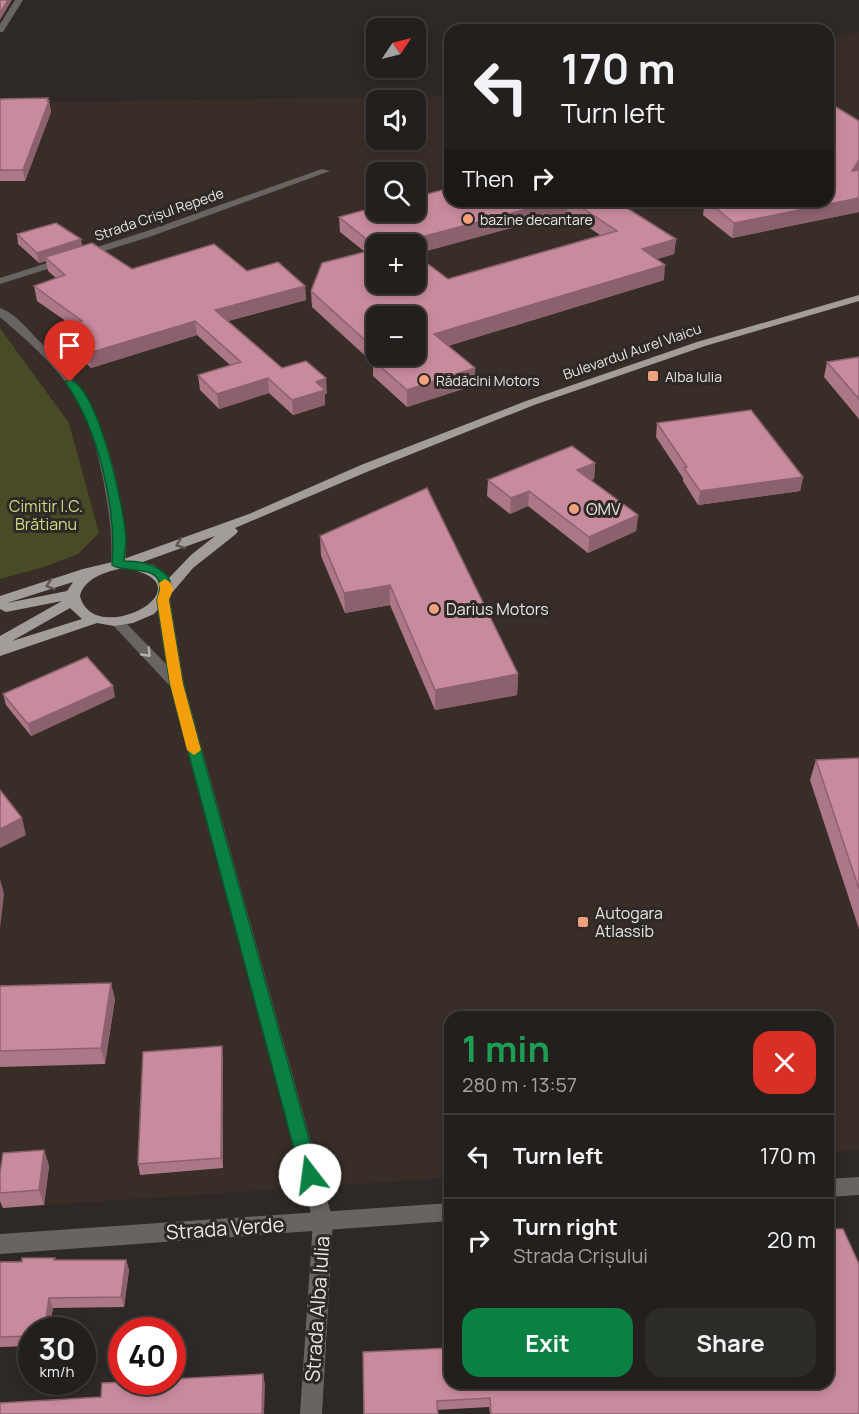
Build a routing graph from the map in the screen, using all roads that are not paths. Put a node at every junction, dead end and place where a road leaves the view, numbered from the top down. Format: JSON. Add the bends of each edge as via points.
{"nodes":[{"id":1,"x":19,"y":0,"type":"edge"},
{"id":2,"x":4,"y":19,"type":"edge"},
{"id":3,"x":0,"y":30,"type":"edge"},
{"id":4,"x":326,"y":171,"type":"dead end"},
{"id":5,"x":0,"y":281,"type":"edge"},
{"id":6,"x":859,"y":298,"type":"edge"},
{"id":7,"x":0,"y":311,"type":"edge"},
{"id":8,"x":254,"y":517,"type":"junction"},
{"id":9,"x":121,"y":564,"type":"junction"},
{"id":10,"x":100,"y":569,"type":"junction"},
{"id":11,"x":165,"y":595,"type":"junction"},
{"id":12,"x":74,"y":597,"type":"junction"},
{"id":13,"x":0,"y":601,"type":"edge"},
{"id":14,"x":0,"y":609,"type":"edge"},
{"id":15,"x":96,"y":619,"type":"junction"},
{"id":16,"x":117,"y":622,"type":"junction"},
{"id":17,"x":0,"y":642,"type":"edge"},
{"id":18,"x":0,"y":651,"type":"edge"},
{"id":19,"x":177,"y":684,"type":"junction"},
{"id":20,"x":859,"y":1186,"type":"edge"},
{"id":21,"x":834,"y":1188,"type":"edge"},
{"id":22,"x":444,"y":1212,"type":"edge"},
{"id":23,"x":323,"y":1221,"type":"junction"},
{"id":24,"x":0,"y":1244,"type":"edge"},
{"id":25,"x":311,"y":1414,"type":"edge"}],
"edges":[{"from":1,"to":2,"type":"street"},
{"from":2,"to":3,"type":"street"},
{"from":4,"to":5,"type":"street","name":"Strada Crișul Repede"},
{"from":6,"to":8,"type":"main road","name":"Bulevardul Aurel Vlaicu","via":[[701,344],[530,404],[375,464]]},
{"from":7,"to":9,"type":"street","via":[[58,367],[93,418],[117,513]]},
{"from":8,"to":9,"type":"main road","name":"Bulevardul Aurel Vlaicu","one_way":true},
{"from":8,"to":11,"type":"main road","name":"Bulevardul Aurel Vlaicu","via":[[199,554]]},
{"from":9,"to":10,"type":"main road"},
{"from":9,"to":11,"type":"main road","via":[[149,568],[159,574],[165,581]]},
{"from":10,"to":12,"type":"main road","via":[[81,581]]},
{"from":10,"to":13,"type":"main road","one_way":true},
{"from":11,"to":16,"type":"main road","via":[[145,615]]},
{"from":11,"to":19,"type":"street","name":"Strada Alba Iulia"},
{"from":12,"to":14,"type":"main road"},
{"from":12,"to":15,"type":"main road","via":[[79,610]]},
{"from":12,"to":17,"type":"main road"},
{"from":15,"to":16,"type":"main road"},
{"from":15,"to":18,"type":"main road"},
{"from":16,"to":19,"type":"street","name":"Strada Alba Iulia","one_way":true},
{"from":19,"to":23,"type":"street","name":"Strada Alba Iulia"},
{"from":20,"to":21,"type":"street"},
{"from":22,"to":23,"type":"street","name":"Strada Verde"},
{"from":23,"to":24,"type":"street","name":"Strada Verde"},
{"from":23,"to":25,"type":"street","name":"Strada Alba Iulia"}]}
